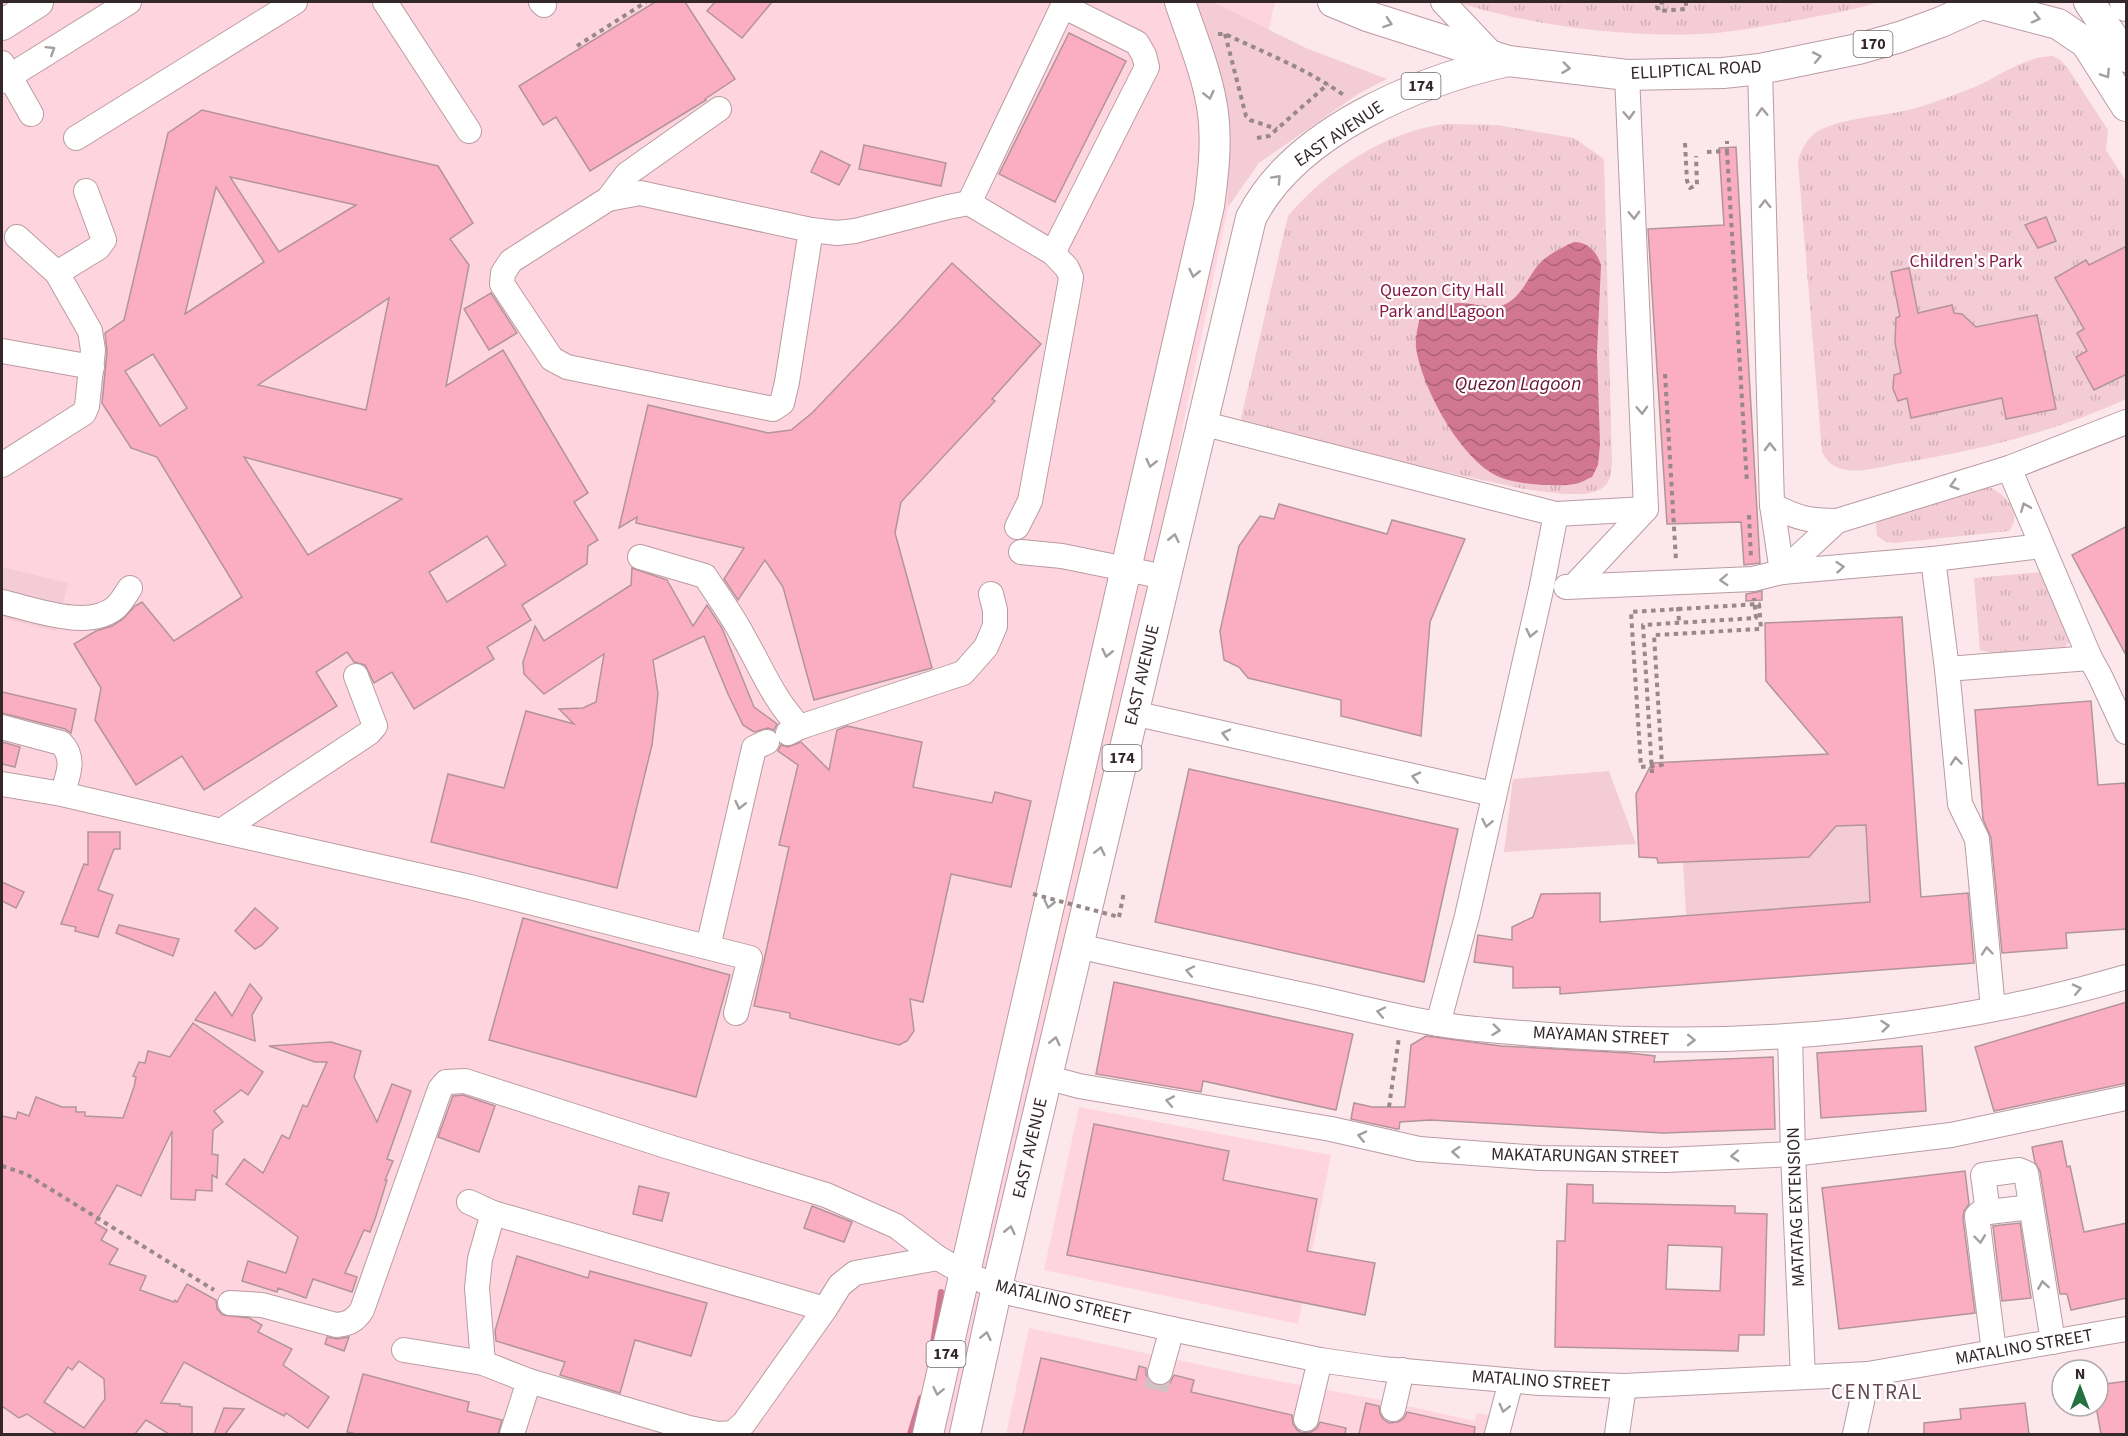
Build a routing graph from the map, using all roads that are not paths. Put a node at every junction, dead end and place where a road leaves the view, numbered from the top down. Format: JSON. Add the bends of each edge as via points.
{"nodes":[{"id":1,"x":38,"y":2,"type":"edge"},
{"id":2,"x":129,"y":2,"type":"edge"},
{"id":3,"x":295,"y":2,"type":"edge"},
{"id":4,"x":385,"y":2,"type":"edge"},
{"id":5,"x":1180,"y":2,"type":"edge"},
{"id":6,"x":1333,"y":2,"type":"edge"},
{"id":7,"x":1443,"y":2,"type":"edge"},
{"id":8,"x":1984,"y":3,"type":"edge"},
{"id":9,"x":2108,"y":14,"type":"edge"},
{"id":10,"x":2,"y":25,"type":"edge"},
{"id":11,"x":2127,"y":57,"type":"edge"},
{"id":12,"x":1501,"y":59,"type":"junction"},
{"id":13,"x":1760,"y":69,"type":"junction"},
{"id":14,"x":4,"y":73,"type":"edge"},
{"id":15,"x":1627,"y":75,"type":"junction"},
{"id":16,"x":2127,"y":106,"type":"edge"},
{"id":17,"x":719,"y":109,"type":"dead end"},
{"id":18,"x":30,"y":114,"type":"dead end"},
{"id":19,"x":469,"y":131,"type":"dead end"},
{"id":20,"x":76,"y":138,"type":"dead end"},
{"id":21,"x":86,"y":191,"type":"dead end"},
{"id":22,"x":608,"y":199,"type":"junction"},
{"id":23,"x":969,"y":203,"type":"junction"},
{"id":24,"x":811,"y":230,"type":"junction"},
{"id":25,"x":17,"y":237,"type":"dead end"},
{"id":26,"x":1053,"y":253,"type":"junction"},
{"id":27,"x":57,"y":273,"type":"junction"},
{"id":28,"x":2,"y":351,"type":"edge"},
{"id":29,"x":92,"y":367,"type":"junction"},
{"id":30,"x":2127,"y":422,"type":"edge"},
{"id":31,"x":1201,"y":423,"type":"junction"},
{"id":32,"x":2,"y":465,"type":"edge"},
{"id":33,"x":2009,"y":468,"type":"junction"},
{"id":34,"x":1760,"y":506,"type":"junction"},
{"id":35,"x":1646,"y":509,"type":"junction"},
{"id":36,"x":1556,"y":514,"type":"junction"},
{"id":37,"x":1837,"y":521,"type":"junction"},
{"id":38,"x":1017,"y":526,"type":"dead end"},
{"id":39,"x":2041,"y":546,"type":"junction"},
{"id":40,"x":1021,"y":556,"type":"dead end"},
{"id":41,"x":640,"y":557,"type":"dead end"},
{"id":42,"x":1933,"y":559,"type":"junction"},
{"id":43,"x":1114,"y":566,"type":"junction"},
{"id":44,"x":1782,"y":572,"type":"junction"},
{"id":45,"x":1164,"y":577,"type":"junction"},
{"id":46,"x":1574,"y":586,"type":"junction"},
{"id":47,"x":130,"y":588,"type":"dead end"},
{"id":48,"x":1541,"y":590,"type":"junction"},
{"id":49,"x":991,"y":594,"type":"dead end"},
{"id":50,"x":2,"y":602,"type":"edge"},
{"id":51,"x":2090,"y":658,"type":"junction"},
{"id":52,"x":1947,"y":669,"type":"junction"},
{"id":53,"x":356,"y":676,"type":"dead end"},
{"id":54,"x":1132,"y":713,"type":"junction"},
{"id":55,"x":2,"y":727,"type":"edge"},
{"id":56,"x":2127,"y":732,"type":"edge"},
{"id":57,"x":777,"y":737,"type":"junction"},
{"id":58,"x":2,"y":784,"type":"edge"},
{"id":59,"x":63,"y":794,"type":"junction"},
{"id":60,"x":1493,"y":794,"type":"junction"},
{"id":61,"x":221,"y":831,"type":"junction"},
{"id":62,"x":1078,"y":946,"type":"junction"},
{"id":63,"x":708,"y":947,"type":"junction"},
{"id":64,"x":2127,"y":977,"type":"edge"},
{"id":65,"x":1993,"y":1009,"type":"junction"},
{"id":66,"x":736,"y":1012,"type":"dead end"},
{"id":67,"x":1438,"y":1024,"type":"junction"},
{"id":68,"x":1790,"y":1036,"type":"junction"},
{"id":69,"x":1046,"y":1077,"type":"junction"},
{"id":70,"x":2127,"y":1098,"type":"edge"},
{"id":71,"x":1793,"y":1154,"type":"junction"},
{"id":72,"x":469,"y":1202,"type":"dead end"},
{"id":73,"x":2031,"y":1208,"type":"junction"},
{"id":74,"x":1988,"y":1212,"type":"junction"},
{"id":75,"x":493,"y":1213,"type":"junction"},
{"id":76,"x":938,"y":1258,"type":"junction"},
{"id":77,"x":964,"y":1273,"type":"junction"},
{"id":78,"x":997,"y":1287,"type":"junction"},
{"id":79,"x":230,"y":1303,"type":"road end"},
{"id":80,"x":825,"y":1309,"type":"junction"},
{"id":81,"x":1172,"y":1329,"type":"junction"},
{"id":82,"x":2127,"y":1329,"type":"edge"},
{"id":83,"x":2053,"y":1342,"type":"junction"},
{"id":84,"x":404,"y":1350,"type":"dead end"},
{"id":85,"x":1994,"y":1352,"type":"junction"},
{"id":86,"x":1320,"y":1359,"type":"junction"},
{"id":87,"x":483,"y":1363,"type":"junction"},
{"id":88,"x":1402,"y":1370,"type":"junction"},
{"id":89,"x":1160,"y":1372,"type":"tunnel mouth"},
{"id":90,"x":1868,"y":1374,"type":"junction"},
{"id":91,"x":1803,"y":1377,"type":"junction"},
{"id":92,"x":529,"y":1381,"type":"junction"},
{"id":93,"x":1511,"y":1381,"type":"junction"},
{"id":94,"x":1624,"y":1386,"type":"junction"},
{"id":95,"x":1393,"y":1409,"type":"dead end"},
{"id":96,"x":1306,"y":1419,"type":"dead end"},
{"id":97,"x":512,"y":1434,"type":"edge"},
{"id":98,"x":928,"y":1434,"type":"edge"},
{"id":99,"x":965,"y":1434,"type":"edge"},
{"id":100,"x":1497,"y":1434,"type":"edge"},
{"id":101,"x":1617,"y":1434,"type":"edge"},
{"id":102,"x":1855,"y":1434,"type":"edge"}],
"edges":[{"from":1,"to":10,"type":"main road"},
{"from":14,"to":2,"type":"street","one_way":true},
{"from":3,"to":20,"type":"street"},
{"from":4,"to":19,"type":"street"},
{"from":5,"to":43,"type":"main road","name":"EAST AVENUE","number":"174","one_way":true,"via":[[1213,115],[1215,154],[1208,216]]},
{"from":6,"to":12,"type":"main road","name":"ELLIPTICAL ROAD","number":"170","one_way":true},
{"from":7,"to":12,"type":"street"},
{"from":8,"to":9,"type":"main road","one_way":true,"via":[[2058,24]]},
{"from":13,"to":8,"type":"main road","name":"ELLIPTICAL ROAD","number":"170","one_way":true,"via":[[1900,37]]},
{"from":9,"to":11,"type":"main road"},
{"from":9,"to":16,"type":"main road","one_way":true},
{"from":12,"to":15,"type":"main road","name":"ELLIPTICAL ROAD","number":"170","one_way":true},
{"from":31,"to":12,"type":"main road","name":"EAST AVENUE","number":"174","one_way":true,"via":[[1251,218],[1262,196],[1287,168],[1357,118],[1419,87]]},
{"from":13,"to":15,"type":"main road","name":"ELLIPTICAL ROAD","number":"170"},
{"from":34,"to":13,"type":"street","one_way":true},
{"from":14,"to":18,"type":"street"},
{"from":15,"to":35,"type":"street","one_way":true},
{"from":17,"to":22,"type":"street","via":[[627,174]]},
{"from":21,"to":27,"type":"street","via":[[104,240],[98,248]]},
{"from":22,"to":24,"type":"street","via":[[640,193]]},
{"from":22,"to":24,"type":"street","via":[[511,261],[503,273],[502,284],[552,359],[567,367],[766,408],[773,409],[782,403]]},
{"from":23,"to":24,"type":"street","via":[[855,231]]},
{"from":23,"to":26,"type":"street"},
{"from":23,"to":26,"type":"street","via":[[1063,6],[1137,43],[1147,67]]},
{"from":25,"to":27,"type":"street"},
{"from":26,"to":38,"type":"street","via":[[1071,277],[1030,501]]},
{"from":27,"to":29,"type":"street","via":[[90,331]]},
{"from":28,"to":29,"type":"street"},
{"from":29,"to":32,"type":"street","via":[[84,413]]},
{"from":30,"to":33,"type":"street"},
{"from":31,"to":36,"type":"street"},
{"from":45,"to":31,"type":"main road","name":"EAST AVENUE","number":"174","one_way":true},
{"from":33,"to":37,"type":"street","one_way":true},
{"from":39,"to":33,"type":"street","one_way":true},
{"from":34,"to":37,"type":"street","via":[[1793,517]]},
{"from":34,"to":44,"type":"street"},
{"from":35,"to":36,"type":"street"},
{"from":35,"to":46,"type":"street"},
{"from":36,"to":48,"type":"street"},
{"from":37,"to":44,"type":"street"},
{"from":39,"to":42,"type":"street"},
{"from":39,"to":51,"type":"street"},
{"from":40,"to":43,"type":"street","via":[[1062,556]]},
{"from":41,"to":57,"type":"street","via":[[705,576],[787,713]]},
{"from":44,"to":42,"type":"street","one_way":true},
{"from":42,"to":52,"type":"street"},
{"from":43,"to":45,"type":"street"},
{"from":43,"to":77,"type":"main road","name":"EAST AVENUE","number":"174","one_way":true},
{"from":44,"to":46,"type":"street","one_way":true,"via":[[1753,579]]},
{"from":45,"to":54,"type":"main road","name":"EAST AVENUE","number":"174"},
{"from":46,"to":48,"type":"street"},
{"from":47,"to":50,"type":"street","via":[[115,609],[80,620]]},
{"from":48,"to":60,"type":"street","one_way":true},
{"from":49,"to":57,"type":"street","via":[[995,626],[986,647],[963,674]]},
{"from":51,"to":52,"type":"street"},
{"from":51,"to":56,"type":"street"},
{"from":65,"to":52,"type":"street","one_way":true,"via":[[1977,839],[1960,804]]},
{"from":53,"to":61,"type":"street","via":[[375,726],[369,733]]},
{"from":60,"to":54,"type":"street","one_way":true},
{"from":62,"to":54,"type":"main road","name":"EAST AVENUE","number":"174","one_way":true},
{"from":55,"to":59,"type":"street","via":[[62,743],[68,749],[70,771]]},
{"from":57,"to":63,"type":"street","one_way":true},
{"from":58,"to":59,"type":"street"},
{"from":59,"to":61,"type":"street"},
{"from":60,"to":67,"type":"street","one_way":true,"via":[[1467,916]]},
{"from":61,"to":63,"type":"street","via":[[470,887]]},
{"from":67,"to":62,"type":"street","name":"MAYAMAN STREET","one_way":true},
{"from":69,"to":62,"type":"main road","name":"EAST AVENUE","number":"174","one_way":true},
{"from":63,"to":66,"type":"street","via":[[750,958],[754,973]]},
{"from":65,"to":64,"type":"street","name":"MAYAMAN STREET","one_way":true},
{"from":68,"to":65,"type":"street","name":"MAYAMAN STREET","one_way":true,"via":[[1892,1026]]},
{"from":67,"to":68,"type":"street","name":"MAYAMAN STREET","one_way":true,"via":[[1616,1039]]},
{"from":68,"to":71,"type":"street","name":"MATATAG EXTENSION"},
{"from":71,"to":69,"type":"street","name":"MAKATARUNGAN STREET","one_way":true,"via":[[1666,1160],[1540,1158],[1419,1149]]},
{"from":78,"to":69,"type":"main road","name":"EAST AVENUE","number":"174","one_way":true},
{"from":70,"to":71,"type":"street","name":"MAKATARUNGAN STREET","via":[[1951,1134]]},
{"from":71,"to":91,"type":"street","name":"MATATAG EXTENSION"},
{"from":72,"to":75,"type":"street"},
{"from":73,"to":74,"type":"street"},
{"from":73,"to":74,"type":"street","via":[[2026,1173],[2022,1170],[1984,1174]]},
{"from":83,"to":73,"type":"street","one_way":true},
{"from":74,"to":85,"type":"street","one_way":true,"via":[[1977,1216]]},
{"from":75,"to":80,"type":"street"},
{"from":75,"to":87,"type":"street","via":[[480,1259],[477,1288]]},
{"from":76,"to":77,"type":"street","name":"MATALINO STREET"},
{"from":76,"to":79,"type":"street","name":"MATALINO STREET","via":[[896,1226],[826,1195],[456,1080],[446,1082],[440,1089],[356,1319],[336,1325],[262,1305]]},
{"from":76,"to":80,"type":"street","via":[[855,1274],[840,1284]]},
{"from":77,"to":78,"type":"street","name":"MATALINO STREET"},
{"from":77,"to":98,"type":"main road","name":"EAST AVENUE","number":"174","one_way":true},
{"from":78,"to":81,"type":"street","name":"MATALINO STREET","via":[[1028,1298]]},
{"from":99,"to":78,"type":"main road","name":"EAST AVENUE","number":"174","one_way":true},
{"from":80,"to":92,"type":"street","via":[[733,1433],[689,1428]]},
{"from":81,"to":86,"type":"street","name":"MATALINO STREET"},
{"from":81,"to":89,"type":"street"},
{"from":82,"to":83,"type":"street","name":"MATALINO STREET"},
{"from":83,"to":85,"type":"street","name":"MATALINO STREET"},
{"from":84,"to":87,"type":"street"},
{"from":85,"to":90,"type":"street","name":"MATALINO STREET"},
{"from":86,"to":88,"type":"street","name":"MATALINO STREET"},
{"from":86,"to":96,"type":"street"},
{"from":87,"to":92,"type":"street"},
{"from":88,"to":93,"type":"street","name":"MATALINO STREET"},
{"from":88,"to":95,"type":"street"},
{"from":90,"to":91,"type":"street","name":"MATALINO STREET"},
{"from":90,"to":102,"type":"street"},
{"from":91,"to":94,"type":"street","name":"MATALINO STREET"},
{"from":92,"to":97,"type":"street"},
{"from":93,"to":94,"type":"street","name":"MATALINO STREET"},
{"from":93,"to":100,"type":"street","one_way":true},
{"from":94,"to":101,"type":"street"}]}
